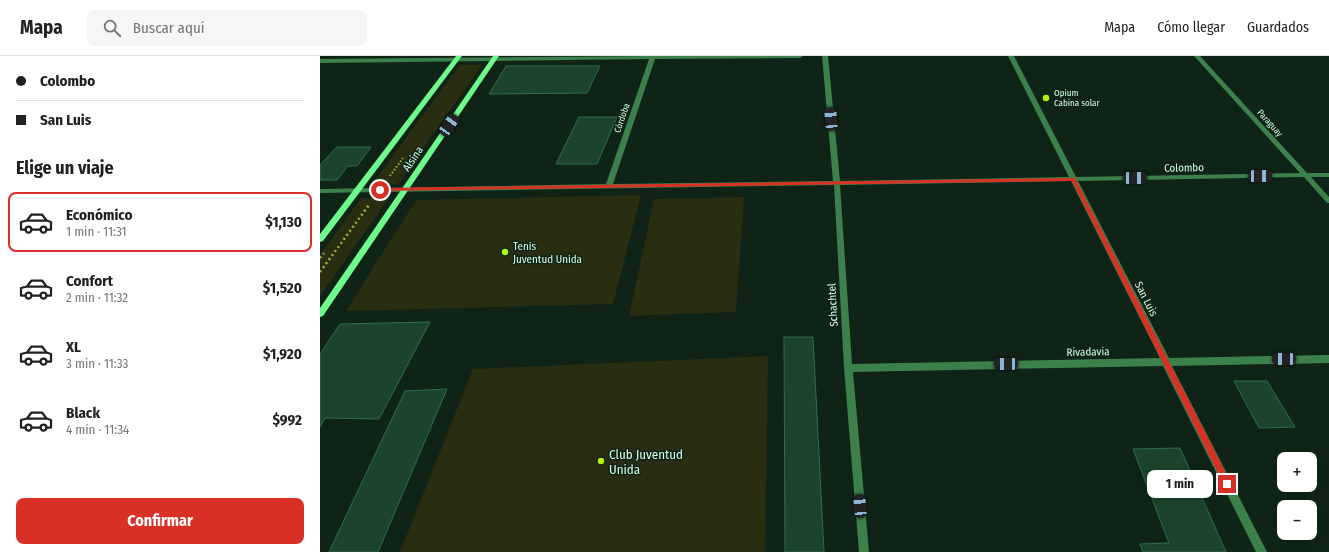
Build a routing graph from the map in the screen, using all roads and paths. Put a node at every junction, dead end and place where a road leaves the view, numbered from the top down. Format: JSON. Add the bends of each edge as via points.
{"nodes":[{"id":1,"x":800,"y":56,"type":"edge"},
{"id":2,"x":825,"y":56,"type":"edge"},
{"id":3,"x":1011,"y":56,"type":"edge"},
{"id":4,"x":1197,"y":56,"type":"edge"},
{"id":5,"x":652,"y":57,"type":"edge"},
{"id":6,"x":458,"y":58,"type":"edge"},
{"id":7,"x":495,"y":58,"type":"edge"},
{"id":8,"x":320,"y":61,"type":"edge"},
{"id":9,"x":404,"y":157,"type":"dead end"},
{"id":10,"x":1329,"y":175,"type":"edge"},
{"id":11,"x":1306,"y":176,"type":"junction"},
{"id":12,"x":1073,"y":179,"type":"junction"},
{"id":13,"x":837,"y":183,"type":"junction"},
{"id":14,"x":609,"y":186,"type":"junction"},
{"id":15,"x":357,"y":190,"type":"junction"},
{"id":16,"x":380,"y":190,"type":"junction"},
{"id":17,"x":405,"y":190,"type":"junction"},
{"id":18,"x":320,"y":191,"type":"edge"},
{"id":19,"x":1329,"y":201,"type":"edge"},
{"id":20,"x":320,"y":239,"type":"edge"},
{"id":21,"x":320,"y":272,"type":"edge"},
{"id":22,"x":320,"y":314,"type":"edge"},
{"id":23,"x":1329,"y":359,"type":"edge"},
{"id":24,"x":1165,"y":361,"type":"junction"},
{"id":25,"x":848,"y":368,"type":"junction"},
{"id":26,"x":864,"y":552,"type":"edge"},
{"id":27,"x":1262,"y":552,"type":"edge"}],
"edges":[{"from":1,"to":5,"type":"street"},
{"from":2,"to":13,"type":"street","name":"Schachtel"},
{"from":3,"to":12,"type":"street","name":"San Luis"},
{"from":4,"to":11,"type":"street","name":"Paraguay"},
{"from":5,"to":7,"type":"street"},
{"from":5,"to":14,"type":"street","name":"Córdoba"},
{"from":6,"to":7,"type":"street"},
{"from":6,"to":8,"type":"street"},
{"from":6,"to":15,"type":"main road"},
{"from":7,"to":17,"type":"main road","name":"Alsina"},
{"from":9,"to":16,"type":"path"},
{"from":10,"to":11,"type":"street","name":"Colombo"},
{"from":11,"to":12,"type":"street","name":"Colombo"},
{"from":11,"to":19,"type":"street","name":"Paraguay"},
{"from":12,"to":13,"type":"street","name":"Colombo"},
{"from":12,"to":24,"type":"street","name":"San Luis"},
{"from":13,"to":14,"type":"street","name":"Colombo"},
{"from":13,"to":25,"type":"street","name":"Schachtel"},
{"from":14,"to":17,"type":"street","name":"Colombo"},
{"from":15,"to":16,"type":"street","name":"Colombo"},
{"from":15,"to":18,"type":"street","name":"Colombo"},
{"from":15,"to":20,"type":"main road"},
{"from":16,"to":17,"type":"street","name":"Colombo"},
{"from":16,"to":21,"type":"path"},
{"from":17,"to":22,"type":"main road","name":"Alsina"},
{"from":23,"to":24,"type":"street","name":"Rivadavia"},
{"from":24,"to":25,"type":"street","name":"Rivadavia"},
{"from":24,"to":27,"type":"street","name":"San Luis"},
{"from":25,"to":26,"type":"street","name":"Schachtel"}]}
